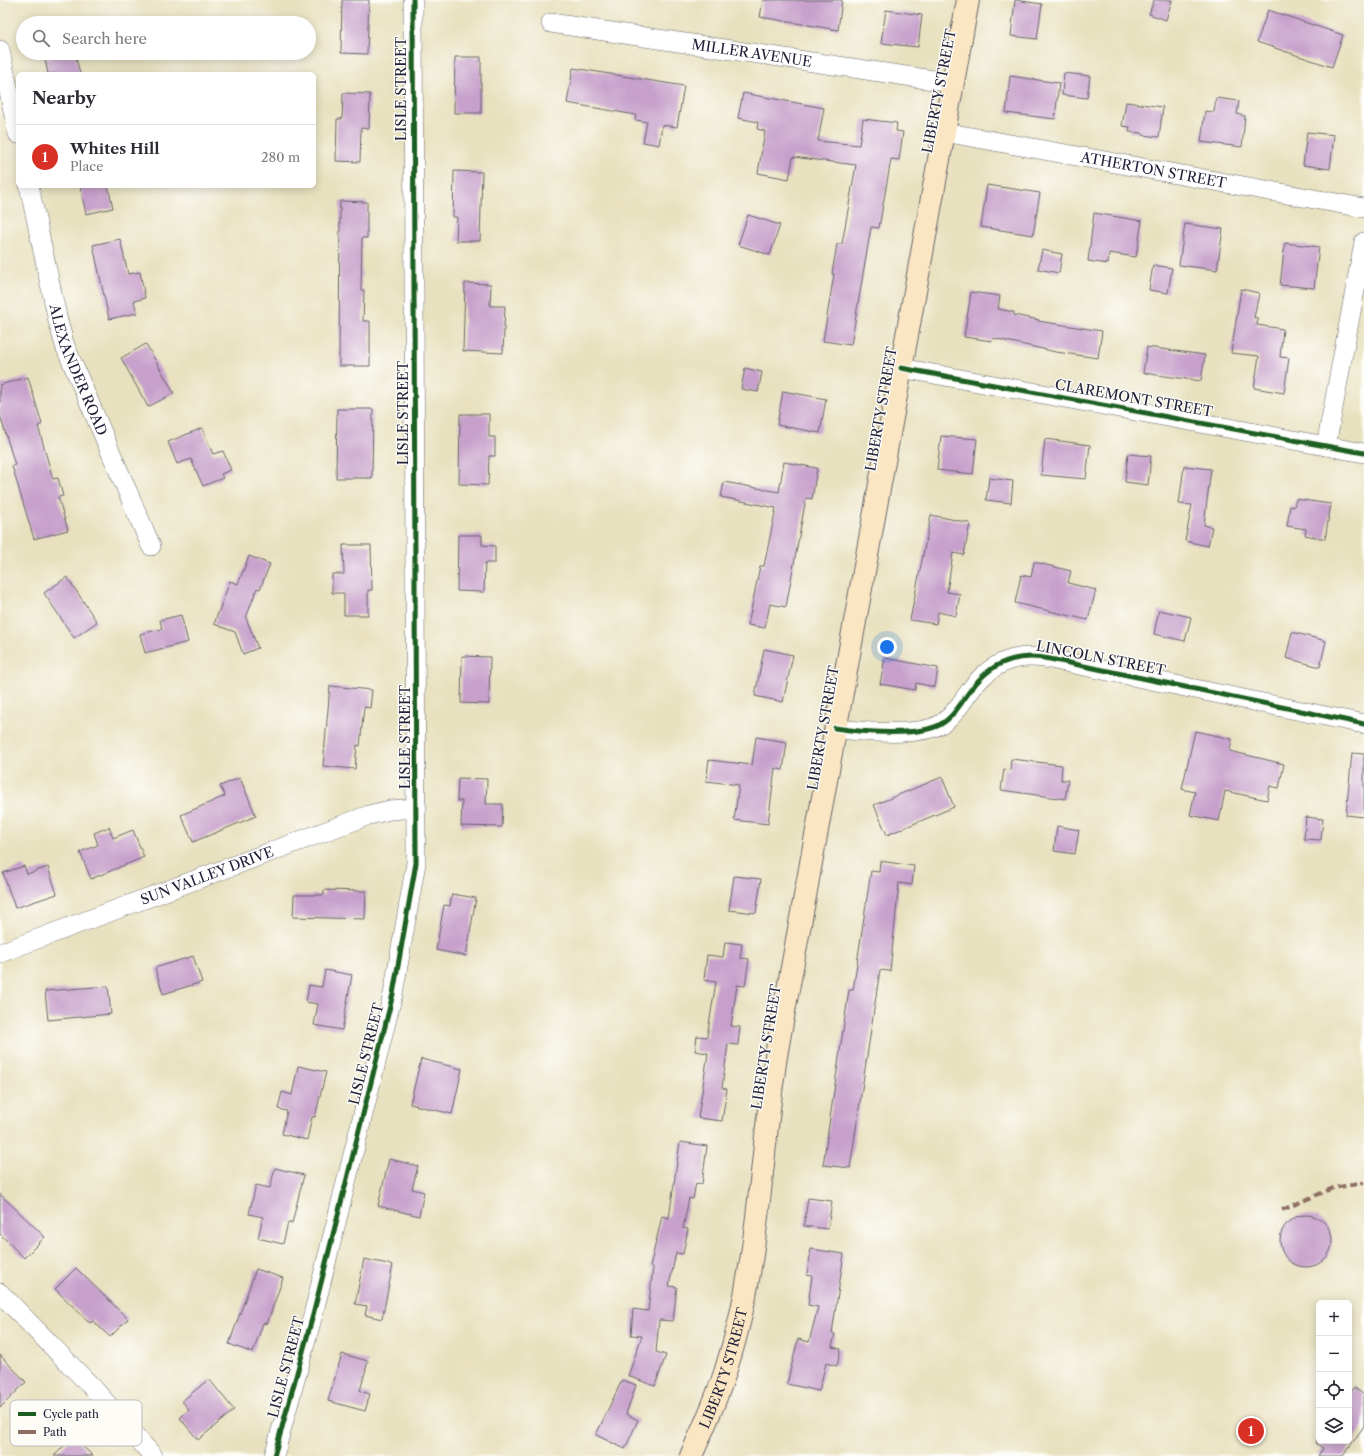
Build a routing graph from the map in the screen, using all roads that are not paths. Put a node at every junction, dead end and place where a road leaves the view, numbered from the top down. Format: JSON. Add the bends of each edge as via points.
{"nodes":[{"id":1,"x":413,"y":0,"type":"edge"},
{"id":2,"x":968,"y":0,"type":"edge"},
{"id":3,"x":551,"y":23,"type":"dead end"},
{"id":4,"x":0,"y":50,"type":"edge"},
{"id":5,"x":953,"y":83,"type":"junction"},
{"id":6,"x":16,"y":125,"type":"edge"},
{"id":7,"x":944,"y":132,"type":"junction"},
{"id":8,"x":29,"y":188,"type":"edge"},
{"id":9,"x":1364,"y":208,"type":"edge"},
{"id":10,"x":1364,"y":242,"type":"edge"},
{"id":11,"x":901,"y":368,"type":"junction"},
{"id":12,"x":1326,"y":446,"type":"junction"},
{"id":13,"x":1364,"y":453,"type":"edge"},
{"id":14,"x":151,"y":546,"type":"dead end"},
{"id":15,"x":1364,"y":724,"type":"edge"},
{"id":16,"x":835,"y":728,"type":"junction"},
{"id":17,"x":417,"y":808,"type":"junction"},
{"id":18,"x":0,"y":953,"type":"edge"},
{"id":19,"x":0,"y":1293,"type":"edge"},
{"id":20,"x":103,"y":1400,"type":"edge"},
{"id":21,"x":142,"y":1444,"type":"edge"},
{"id":22,"x":153,"y":1456,"type":"edge"},
{"id":23,"x":274,"y":1456,"type":"edge"},
{"id":24,"x":691,"y":1456,"type":"edge"}],
"edges":[{"from":1,"to":17,"type":"street","name":"LISLE STREET"},
{"from":2,"to":5,"type":"main road","name":"LIBERTY STREET"},
{"from":3,"to":5,"type":"street","name":"MILLER AVENUE"},
{"from":4,"to":6,"type":"street"},
{"from":5,"to":7,"type":"main road","name":"LIBERTY STREET"},
{"from":7,"to":9,"type":"street","name":"ATHERTON STREET"},
{"from":7,"to":11,"type":"main road","name":"LIBERTY STREET"},
{"from":8,"to":14,"type":"street","name":"ALEXANDER ROAD","via":[[65,346]]},
{"from":10,"to":12,"type":"street"},
{"from":11,"to":12,"type":"street","name":"CLAREMONT STREET"},
{"from":11,"to":16,"type":"main road","name":"LIBERTY STREET"},
{"from":12,"to":13,"type":"street","name":"CLAREMONT STREET"},
{"from":15,"to":16,"type":"street","name":"LINCOLN STREET","via":[[1050,658],[1029,656],[1004,661],[985,673],[949,718],[932,728],[861,731]]},
{"from":16,"to":24,"type":"main road","name":"LIBERTY STREET","via":[[777,1050],[746,1290],[728,1366]]},
{"from":17,"to":18,"type":"street","name":"SUN VALLEY DRIVE","via":[[369,815]]},
{"from":17,"to":23,"type":"street","name":"LISLE STREET","via":[[416,863],[398,973],[313,1315]]},
{"from":19,"to":20,"type":"street"},
{"from":21,"to":22,"type":"street"}]}
